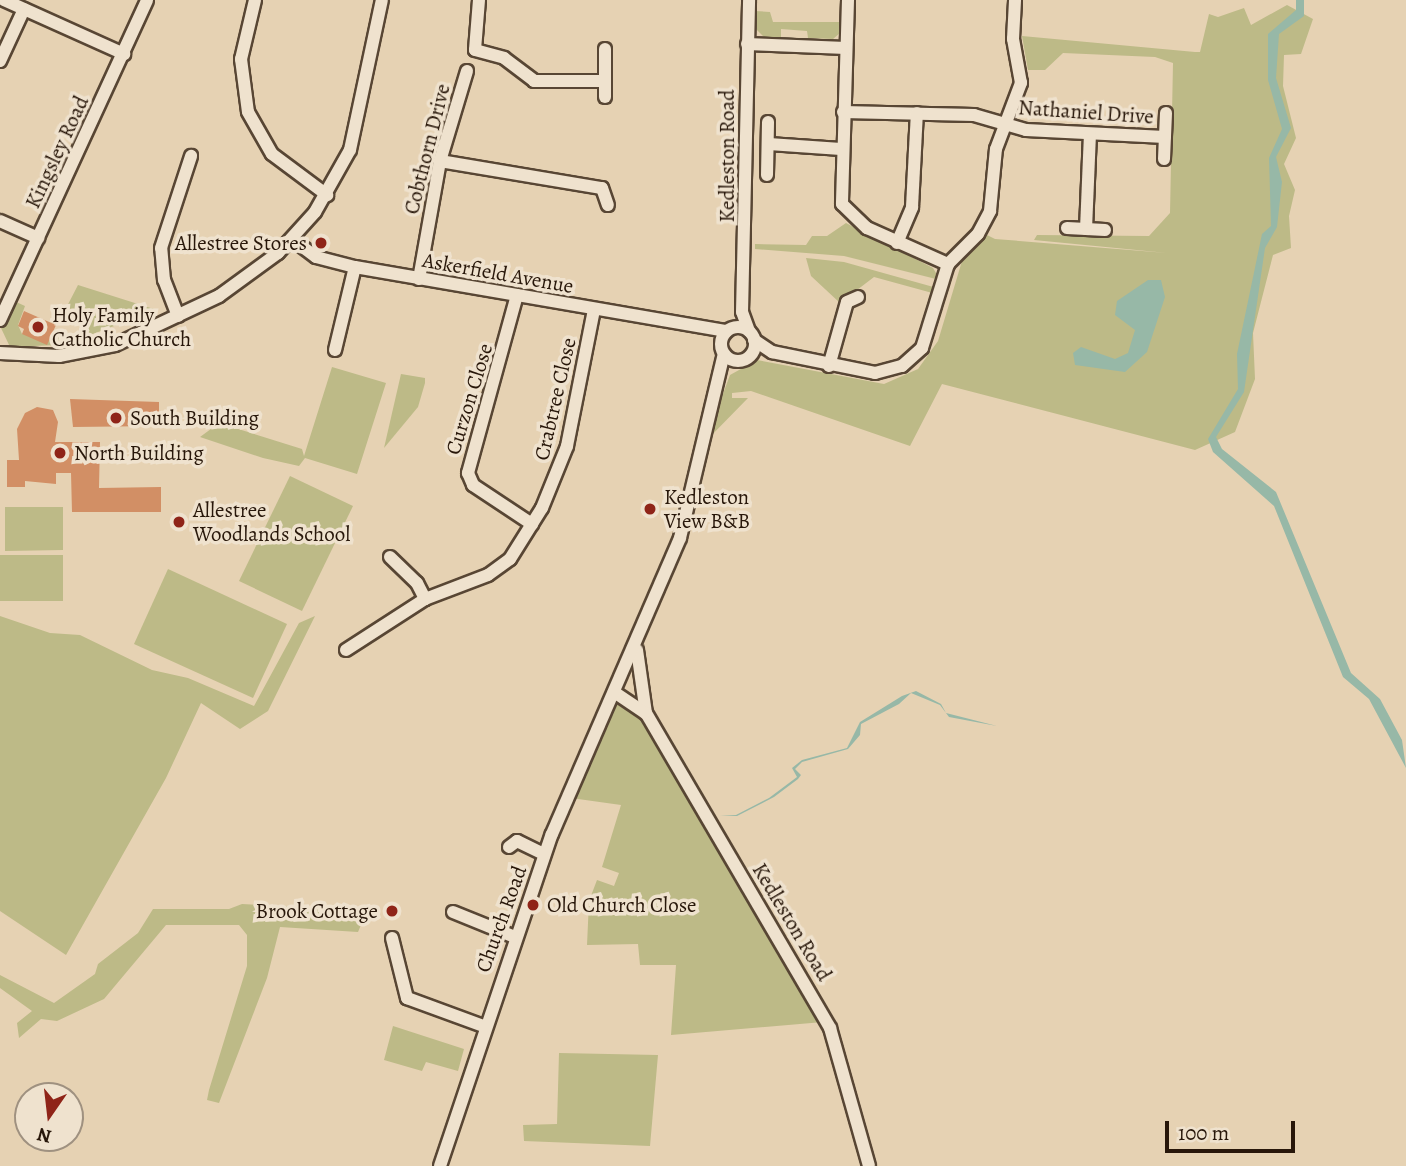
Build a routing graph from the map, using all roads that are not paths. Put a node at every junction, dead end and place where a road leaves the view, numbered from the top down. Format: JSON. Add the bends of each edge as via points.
{"nodes":[{"id":1,"x":4,"y":0,"type":"edge"},
{"id":2,"x":146,"y":0,"type":"edge"},
{"id":3,"x":255,"y":0,"type":"edge"},
{"id":4,"x":382,"y":0,"type":"edge"},
{"id":5,"x":479,"y":0,"type":"edge"},
{"id":6,"x":749,"y":0,"type":"edge"},
{"id":7,"x":848,"y":0,"type":"edge"},
{"id":8,"x":1015,"y":0,"type":"edge"},
{"id":9,"x":24,"y":9,"type":"junction"},
{"id":10,"x":747,"y":44,"type":"junction"},
{"id":11,"x":846,"y":48,"type":"junction"},
{"id":12,"x":606,"y":49,"type":"dead end"},
{"id":13,"x":124,"y":54,"type":"junction"},
{"id":14,"x":0,"y":61,"type":"edge"},
{"id":15,"x":467,"y":71,"type":"dead end"},
{"id":16,"x":605,"y":81,"type":"junction"},
{"id":17,"x":605,"y":97,"type":"dead end"},
{"id":18,"x":843,"y":111,"type":"junction"},
{"id":19,"x":917,"y":113,"type":"junction"},
{"id":20,"x":1166,"y":113,"type":"dead end"},
{"id":21,"x":768,"y":122,"type":"dead end"},
{"id":22,"x":1006,"y":125,"type":"junction"},
{"id":23,"x":1090,"y":135,"type":"junction"},
{"id":24,"x":1165,"y":137,"type":"junction"},
{"id":25,"x":769,"y":144,"type":"junction"},
{"id":26,"x":841,"y":149,"type":"junction"},
{"id":27,"x":191,"y":156,"type":"dead end"},
{"id":28,"x":1164,"y":159,"type":"dead end"},
{"id":29,"x":440,"y":161,"type":"junction"},
{"id":30,"x":767,"y":175,"type":"dead end"},
{"id":31,"x":327,"y":195,"type":"junction"},
{"id":32,"x":608,"y":205,"type":"dead end"},
{"id":33,"x":0,"y":221,"type":"edge"},
{"id":34,"x":1067,"y":228,"type":"dead end"},
{"id":35,"x":1086,"y":229,"type":"junction"},
{"id":36,"x":1105,"y":230,"type":"dead end"},
{"id":37,"x":38,"y":238,"type":"junction"},
{"id":38,"x":292,"y":239,"type":"junction"},
{"id":39,"x":897,"y":243,"type":"junction"},
{"id":40,"x":948,"y":264,"type":"junction"},
{"id":41,"x":355,"y":267,"type":"junction"},
{"id":42,"x":419,"y":279,"type":"junction"},
{"id":43,"x":517,"y":295,"type":"junction"},
{"id":44,"x":858,"y":297,"type":"dead end"},
{"id":45,"x":594,"y":310,"type":"junction"},
{"id":46,"x":742,"y":312,"type":"junction"},
{"id":47,"x":178,"y":316,"type":"junction"},
{"id":48,"x":0,"y":320,"type":"edge"},
{"id":49,"x":729,"y":330,"type":"junction"},
{"id":50,"x":703,"y":331,"type":"junction"},
{"id":51,"x":751,"y":335,"type":"junction"},
{"id":52,"x":334,"y":344,"type":"dead end"},
{"id":53,"x":723,"y":350,"type":"junction"},
{"id":54,"x":772,"y":352,"type":"junction"},
{"id":55,"x":0,"y":353,"type":"edge"},
{"id":56,"x":744,"y":358,"type":"junction"},
{"id":57,"x":829,"y":366,"type":"junction"},
{"id":58,"x":723,"y":376,"type":"junction"},
{"id":59,"x":532,"y":524,"type":"junction"},
{"id":60,"x":390,"y":558,"type":"dead end"},
{"id":61,"x":425,"y":599,"type":"junction"},
{"id":62,"x":638,"y":643,"type":"junction"},
{"id":63,"x":346,"y":650,"type":"dead end"},
{"id":64,"x":616,"y":688,"type":"junction"},
{"id":65,"x":641,"y":694,"type":"junction"},
{"id":66,"x":646,"y":713,"type":"junction"},
{"id":67,"x":509,"y":847,"type":"dead end"},
{"id":68,"x":544,"y":854,"type":"junction"},
{"id":69,"x":453,"y":912,"type":"dead end"},
{"id":70,"x":515,"y":937,"type":"junction"},
{"id":71,"x":392,"y":938,"type":"dead end"},
{"id":72,"x":483,"y":1026,"type":"junction"},
{"id":73,"x":440,"y":1166,"type":"edge"},
{"id":74,"x":869,"y":1166,"type":"edge"}],
"edges":[{"from":1,"to":9,"type":"street"},
{"from":2,"to":13,"type":"street","name":"Kingsley Road"},
{"from":3,"to":31,"type":"street","via":[[241,60],[248,112],[272,155]]},
{"from":4,"to":31,"type":"street","via":[[361,113]]},
{"from":5,"to":16,"type":"street","via":[[475,50],[504,58],[534,81]]},
{"from":6,"to":10,"type":"street","name":"Kedleston Road"},
{"from":7,"to":11,"type":"street"},
{"from":8,"to":22,"type":"street","via":[[1013,38],[1021,83]]},
{"from":9,"to":13,"type":"street"},
{"from":9,"to":14,"type":"street"},
{"from":10,"to":11,"type":"street"},
{"from":10,"to":46,"type":"street","name":"Kedleston Road"},
{"from":11,"to":18,"type":"street"},
{"from":12,"to":16,"type":"street"},
{"from":13,"to":37,"type":"street","name":"Kingsley Road"},
{"from":15,"to":29,"type":"street","name":"Cobthorn Drive"},
{"from":16,"to":17,"type":"street"},
{"from":18,"to":19,"type":"street","name":"Nathaniel Drive"},
{"from":18,"to":26,"type":"street"},
{"from":19,"to":22,"type":"street","name":"Nathaniel Drive","via":[[989,117]]},
{"from":19,"to":39,"type":"street","via":[[912,207]]},
{"from":20,"to":24,"type":"street","name":"Nathaniel Drive"},
{"from":21,"to":25,"type":"street"},
{"from":22,"to":23,"type":"street","name":"Nathaniel Drive"},
{"from":22,"to":40,"type":"street","via":[[994,159],[986,223]]},
{"from":23,"to":24,"type":"street","name":"Nathaniel Drive"},
{"from":23,"to":35,"type":"street"},
{"from":24,"to":28,"type":"street","name":"Nathaniel Drive"},
{"from":25,"to":26,"type":"street"},
{"from":25,"to":30,"type":"street"},
{"from":26,"to":39,"type":"street","via":[[841,196],[847,213]]},
{"from":27,"to":47,"type":"street","via":[[161,248],[164,280]]},
{"from":29,"to":32,"type":"street","via":[[604,182]]},
{"from":29,"to":42,"type":"street","name":"Cobthorn Drive"},
{"from":31,"to":38,"type":"street"},
{"from":33,"to":37,"type":"street"},
{"from":34,"to":35,"type":"street"},
{"from":35,"to":36,"type":"street"},
{"from":37,"to":48,"type":"street","name":"Kingsley Road"},
{"from":38,"to":41,"type":"street","name":"Askerfield Avenue","via":[[316,257]]},
{"from":38,"to":47,"type":"street","via":[[241,282]]},
{"from":39,"to":40,"type":"street"},
{"from":40,"to":57,"type":"street","via":[[931,332],[911,361],[875,373]]},
{"from":41,"to":42,"type":"street","name":"Askerfield Avenue"},
{"from":41,"to":52,"type":"street"},
{"from":42,"to":43,"type":"street","name":"Askerfield Avenue"},
{"from":43,"to":45,"type":"street","name":"Askerfield Avenue"},
{"from":43,"to":59,"type":"street","name":"Curzon Close","via":[[468,473],[473,485]]},
{"from":44,"to":57,"type":"street","via":[[839,308]]},
{"from":45,"to":50,"type":"street","name":"Askerfield Avenue"},
{"from":45,"to":59,"type":"street","name":"Crabtree Close","via":[[567,446]]},
{"from":46,"to":49,"type":"street"},
{"from":46,"to":51,"type":"street","name":"Kedleston Road"},
{"from":47,"to":55,"type":"street","via":[[85,352]]},
{"from":49,"to":50,"type":"street","name":"Askerfield Avenue"},
{"from":49,"to":51,"type":"street","name":"Askerfield Avenue"},
{"from":49,"to":53,"type":"street","name":"Kedleston Road"},
{"from":50,"to":53,"type":"street","name":"Askerfield Avenue"},
{"from":51,"to":54,"type":"street"},
{"from":51,"to":56,"type":"street"},
{"from":53,"to":56,"type":"street","name":"Askerfield Avenue"},
{"from":53,"to":58,"type":"street","name":"Kedleston Road"},
{"from":54,"to":56,"type":"street"},
{"from":54,"to":57,"type":"street"},
{"from":56,"to":58,"type":"street","name":"Kedleston Road"},
{"from":58,"to":62,"type":"street","name":"Kedleston Road","via":[[706,418],[680,538]]},
{"from":59,"to":61,"type":"street","name":"Crabtree Close","via":[[496,570]]},
{"from":60,"to":61,"type":"street","via":[[397,572]]},
{"from":61,"to":63,"type":"street","name":"Crabtree Close","via":[[368,629]]},
{"from":62,"to":64,"type":"street","name":"Kedleston Road"},
{"from":62,"to":65,"type":"street","name":"Kedleston Road"},
{"from":64,"to":65,"type":"street"},
{"from":64,"to":66,"type":"street","name":"Kedleston Road"},
{"from":64,"to":68,"type":"street","name":"Church Road"},
{"from":65,"to":66,"type":"street","name":"Kedleston Road"},
{"from":66,"to":74,"type":"street","name":"Kedleston Road","via":[[830,1028]]},
{"from":67,"to":68,"type":"street","via":[[517,841]]},
{"from":68,"to":70,"type":"street","name":"Church Road"},
{"from":69,"to":70,"type":"street"},
{"from":70,"to":72,"type":"street","name":"Church Road"},
{"from":71,"to":72,"type":"street","via":[[407,998]]},
{"from":72,"to":73,"type":"street","name":"Church Road"}]}
